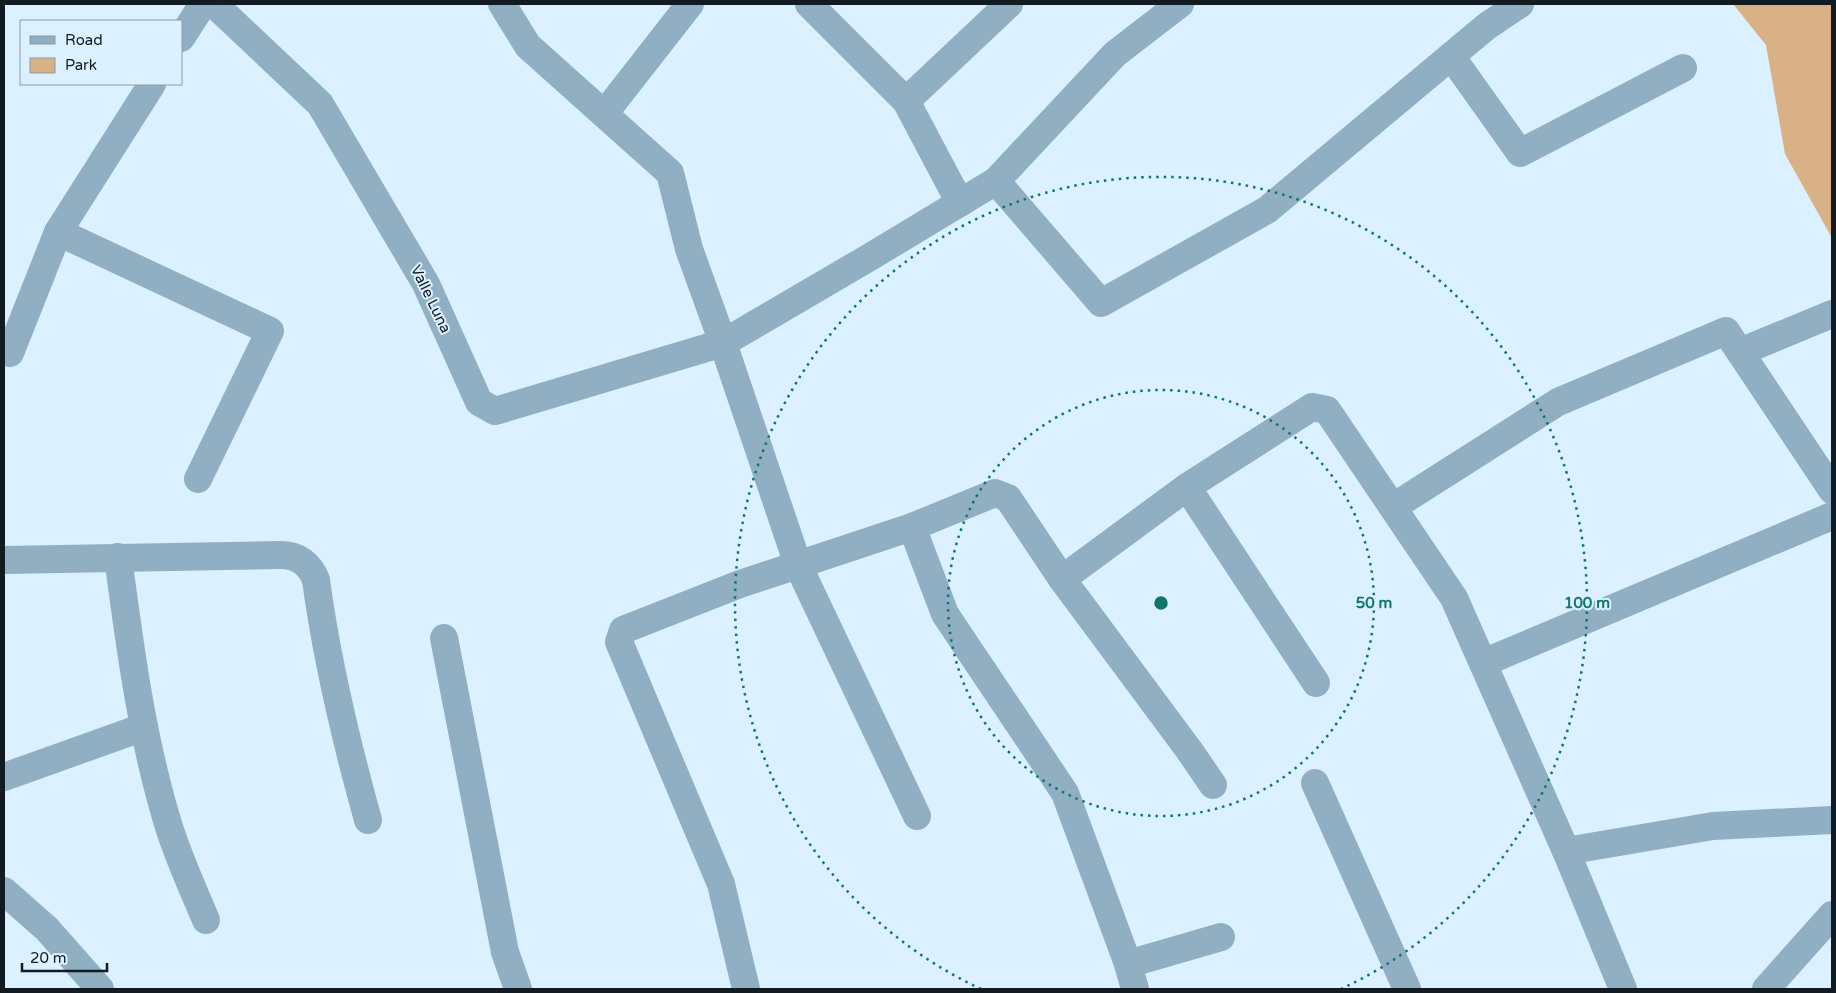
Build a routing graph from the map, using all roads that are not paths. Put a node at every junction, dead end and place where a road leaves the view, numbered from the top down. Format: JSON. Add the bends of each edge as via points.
{"nodes":[{"id":1,"x":203,"y":4,"type":"edge"},
{"id":2,"x":214,"y":4,"type":"edge"},
{"id":3,"x":502,"y":4,"type":"edge"},
{"id":4,"x":690,"y":4,"type":"edge"},
{"id":5,"x":1009,"y":4,"type":"edge"},
{"id":6,"x":1180,"y":4,"type":"edge"},
{"id":7,"x":1520,"y":4,"type":"edge"},
{"id":8,"x":815,"y":6,"type":"edge"},
{"id":9,"x":182,"y":36,"type":"edge"},
{"id":10,"x":1451,"y":56,"type":"junction"},
{"id":11,"x":1683,"y":68,"type":"dead end"},
{"id":12,"x":151,"y":85,"type":"edge"},
{"id":13,"x":906,"y":100,"type":"junction"},
{"id":14,"x":604,"y":114,"type":"junction"},
{"id":15,"x":996,"y":181,"type":"junction"},
{"id":16,"x":960,"y":203,"type":"junction"},
{"id":17,"x":58,"y":232,"type":"junction"},
{"id":18,"x":1832,"y":314,"type":"edge"},
{"id":19,"x":723,"y":343,"type":"junction"},
{"id":20,"x":4,"y":352,"type":"edge"},
{"id":21,"x":1740,"y":352,"type":"junction"},
{"id":22,"x":198,"y":479,"type":"dead end"},
{"id":23,"x":1187,"y":487,"type":"junction"},
{"id":24,"x":1832,"y":490,"type":"edge"},
{"id":25,"x":1393,"y":507,"type":"junction"},
{"id":26,"x":1832,"y":516,"type":"edge"},
{"id":27,"x":912,"y":527,"type":"junction"},
{"id":28,"x":118,"y":557,"type":"junction"},
{"id":29,"x":4,"y":560,"type":"edge"},
{"id":30,"x":798,"y":564,"type":"junction"},
{"id":31,"x":1062,"y":579,"type":"junction"},
{"id":32,"x":444,"y":638,"type":"dead end"},
{"id":33,"x":1483,"y":663,"type":"junction"},
{"id":34,"x":1316,"y":683,"type":"dead end"},
{"id":35,"x":144,"y":727,"type":"junction"},
{"id":36,"x":4,"y":777,"type":"edge"},
{"id":37,"x":1315,"y":783,"type":"dead end"},
{"id":38,"x":1213,"y":785,"type":"dead end"},
{"id":39,"x":917,"y":816,"type":"dead end"},
{"id":40,"x":368,"y":820,"type":"dead end"},
{"id":41,"x":1832,"y":820,"type":"edge"},
{"id":42,"x":1566,"y":851,"type":"junction"},
{"id":43,"x":4,"y":891,"type":"edge"},
{"id":44,"x":1832,"y":915,"type":"edge"},
{"id":45,"x":206,"y":920,"type":"dead end"},
{"id":46,"x":1221,"y":937,"type":"dead end"},
{"id":47,"x":1132,"y":977,"type":"edge"},
{"id":48,"x":100,"y":989,"type":"edge"},
{"id":49,"x":518,"y":989,"type":"edge"},
{"id":50,"x":746,"y":989,"type":"edge"},
{"id":51,"x":1407,"y":989,"type":"edge"},
{"id":52,"x":1623,"y":989,"type":"edge"},
{"id":53,"x":1766,"y":989,"type":"edge"}],
"edges":[{"from":1,"to":9,"type":"street"},
{"from":2,"to":19,"type":"street","name":"Valle Luna","via":[[320,104],[426,284],[479,402],[495,411]]},
{"from":3,"to":14,"type":"street","via":[[528,46]]},
{"from":4,"to":14,"type":"street"},
{"from":5,"to":13,"type":"street"},
{"from":6,"to":15,"type":"street","name":"Valle Luna","via":[[1115,54]]},
{"from":7,"to":10,"type":"street"},
{"from":8,"to":13,"type":"street"},
{"from":10,"to":11,"type":"street","via":[[1520,153]]},
{"from":10,"to":15,"type":"street","via":[[1267,210],[1102,303]]},
{"from":12,"to":17,"type":"street"},
{"from":13,"to":16,"type":"street"},
{"from":14,"to":19,"type":"street","via":[[670,173],[688,249]]},
{"from":15,"to":16,"type":"street","name":"Valle Luna"},
{"from":16,"to":19,"type":"street","name":"Valle Luna"},
{"from":17,"to":20,"type":"street","via":[[10,353]]},
{"from":17,"to":22,"type":"street","via":[[270,331]]},
{"from":18,"to":21,"type":"street"},
{"from":19,"to":30,"type":"street"},
{"from":21,"to":24,"type":"street"},
{"from":21,"to":25,"type":"street","via":[[1726,330],[1558,402]]},
{"from":23,"to":25,"type":"street","via":[[1312,407],[1327,410]]},
{"from":23,"to":31,"type":"street"},
{"from":23,"to":34,"type":"street"},
{"from":25,"to":33,"type":"street","via":[[1454,598]]},
{"from":26,"to":33,"type":"street"},
{"from":27,"to":30,"type":"street"},
{"from":27,"to":31,"type":"street","via":[[996,493],[1008,498]]},
{"from":27,"to":47,"type":"street","via":[[945,614],[1065,793]]},
{"from":28,"to":29,"type":"street"},
{"from":28,"to":35,"type":"street"},
{"from":28,"to":40,"type":"street","via":[[290,555],[306,564],[316,580],[330,664]]},
{"from":30,"to":39,"type":"street"},
{"from":30,"to":50,"type":"street","via":[[623,630],[618,642],[722,884]]},
{"from":31,"to":38,"type":"street"},
{"from":32,"to":49,"type":"street","via":[[505,952]]},
{"from":33,"to":42,"type":"street"},
{"from":35,"to":36,"type":"street"},
{"from":35,"to":45,"type":"street","via":[[169,828]]},
{"from":37,"to":51,"type":"street"},
{"from":41,"to":42,"type":"street","via":[[1713,826]]},
{"from":42,"to":52,"type":"street"},
{"from":43,"to":48,"type":"street","via":[[47,929]]},
{"from":44,"to":53,"type":"street"},
{"from":46,"to":47,"type":"street"}]}
